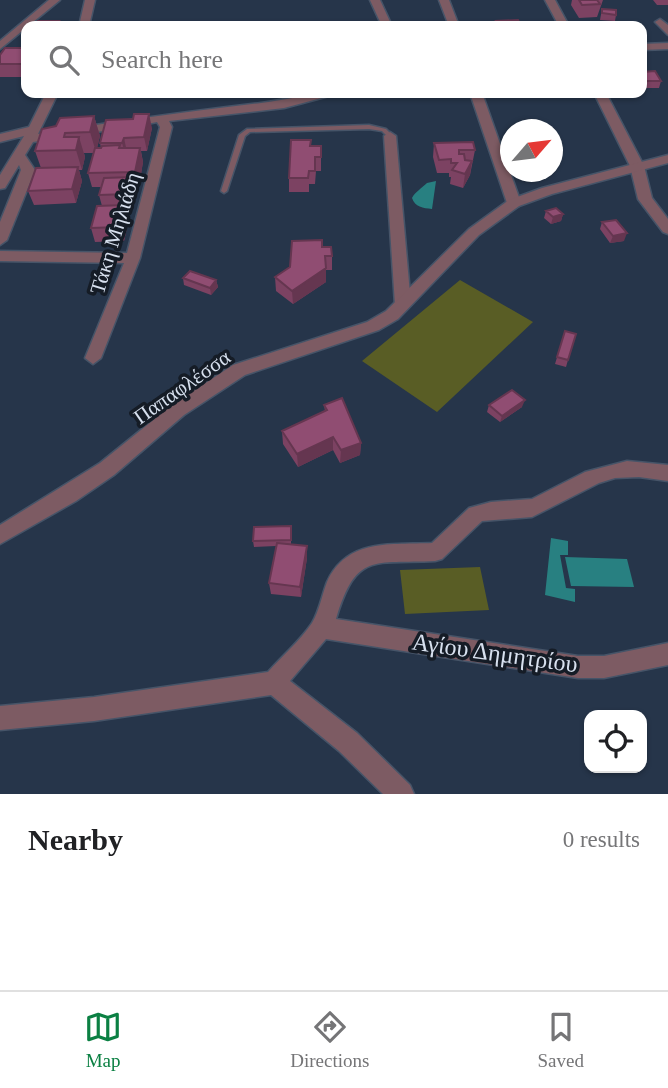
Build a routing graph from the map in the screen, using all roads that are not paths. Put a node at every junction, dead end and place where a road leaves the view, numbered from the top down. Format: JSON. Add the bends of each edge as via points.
{"nodes":[{"id":1,"x":55,"y":0,"type":"edge"},
{"id":2,"x":90,"y":0,"type":"edge"},
{"id":3,"x":375,"y":0,"type":"edge"},
{"id":4,"x":444,"y":0,"type":"edge"},
{"id":5,"x":550,"y":0,"type":"edge"},
{"id":6,"x":30,"y":21,"type":"edge"},
{"id":7,"x":85,"y":21,"type":"edge"},
{"id":8,"x":385,"y":21,"type":"edge"},
{"id":9,"x":452,"y":21,"type":"edge"},
{"id":10,"x":561,"y":21,"type":"edge"},
{"id":11,"x":660,"y":22,"type":"dead end"},
{"id":12,"x":21,"y":28,"type":"edge"},
{"id":13,"x":668,"y":32,"type":"edge"},
{"id":14,"x":0,"y":46,"type":"edge"},
{"id":15,"x":668,"y":46,"type":"edge"},
{"id":16,"x":647,"y":47,"type":"edge"},
{"id":17,"x":50,"y":98,"type":"edge"},
{"id":18,"x":314,"y":98,"type":"edge"},
{"id":19,"x":478,"y":98,"type":"edge"},
{"id":20,"x":603,"y":98,"type":"edge"},
{"id":21,"x":162,"y":120,"type":"junction"},
{"id":22,"x":31,"y":135,"type":"junction"},
{"id":23,"x":390,"y":136,"type":"joint"},
{"id":24,"x":0,"y":138,"type":"edge"},
{"id":25,"x":19,"y":157,"type":"junction"},
{"id":26,"x":668,"y":159,"type":"edge"},
{"id":27,"x":637,"y":166,"type":"junction"},
{"id":28,"x":5,"y":170,"type":"edge"},
{"id":29,"x":0,"y":185,"type":"edge"},
{"id":30,"x":224,"y":191,"type":"dead end"},
{"id":31,"x":514,"y":203,"type":"junction"},
{"id":32,"x":668,"y":229,"type":"edge"},
{"id":33,"x":0,"y":240,"type":"edge"},
{"id":34,"x":0,"y":256,"type":"edge"},
{"id":35,"x":132,"y":258,"type":"junction"},
{"id":36,"x":403,"y":305,"type":"junction"},
{"id":37,"x":93,"y":358,"type":"dead end"},
{"id":38,"x":668,"y":473,"type":"edge"},
{"id":39,"x":0,"y":535,"type":"edge"},
{"id":40,"x":322,"y":628,"type":"junction"},
{"id":41,"x":668,"y":654,"type":"edge"},
{"id":42,"x":274,"y":683,"type":"junction"},
{"id":43,"x":0,"y":718,"type":"edge"},
{"id":44,"x":401,"y":794,"type":"edge"}],
"edges":[{"from":1,"to":6,"type":"street"},
{"from":2,"to":7,"type":"street"},
{"from":3,"to":8,"type":"street"},
{"from":4,"to":9,"type":"street"},
{"from":5,"to":10,"type":"street"},
{"from":11,"to":13,"type":"street"},
{"from":12,"to":14,"type":"street"},
{"from":15,"to":16,"type":"street"},
{"from":17,"to":22,"type":"street"},
{"from":18,"to":21,"type":"street"},
{"from":19,"to":31,"type":"street"},
{"from":20,"to":27,"type":"street"},
{"from":21,"to":22,"type":"street"},
{"from":21,"to":35,"type":"street","name":"Τάκη Μηλιάδη","via":[[167,123]]},
{"from":22,"to":24,"type":"street"},
{"from":22,"to":25,"type":"street"},
{"from":23,"to":30,"type":"lane","via":[[369,127],[249,130],[242,135]]},
{"from":23,"to":36,"type":"street"},
{"from":25,"to":28,"type":"street"},
{"from":25,"to":33,"type":"street","via":[[28,170]]},
{"from":26,"to":27,"type":"street","name":"Παπαφλέσσα"},
{"from":27,"to":31,"type":"street","name":"Παπαφλέσσα"},
{"from":27,"to":32,"type":"street","via":[[645,199]]},
{"from":28,"to":29,"type":"street"},
{"from":31,"to":36,"type":"street","name":"Παπαφλέσσα","via":[[454,249]]},
{"from":34,"to":35,"type":"street"},
{"from":35,"to":37,"type":"street","name":"Τάκη Μηλιάδη"},
{"from":36,"to":39,"type":"street","name":"Παπαφλέσσα","via":[[373,326],[239,370],[178,410],[107,469]]},
{"from":38,"to":40,"type":"street","via":[[611,470],[538,506],[470,517],[435,552],[357,558],[346,566]]},
{"from":40,"to":41,"type":"street","name":"Αγίου Δημητρίου","via":[[578,667],[604,667]]},
{"from":40,"to":42,"type":"street"},
{"from":42,"to":43,"type":"street"},
{"from":42,"to":44,"type":"street","via":[[348,742]]}]}
